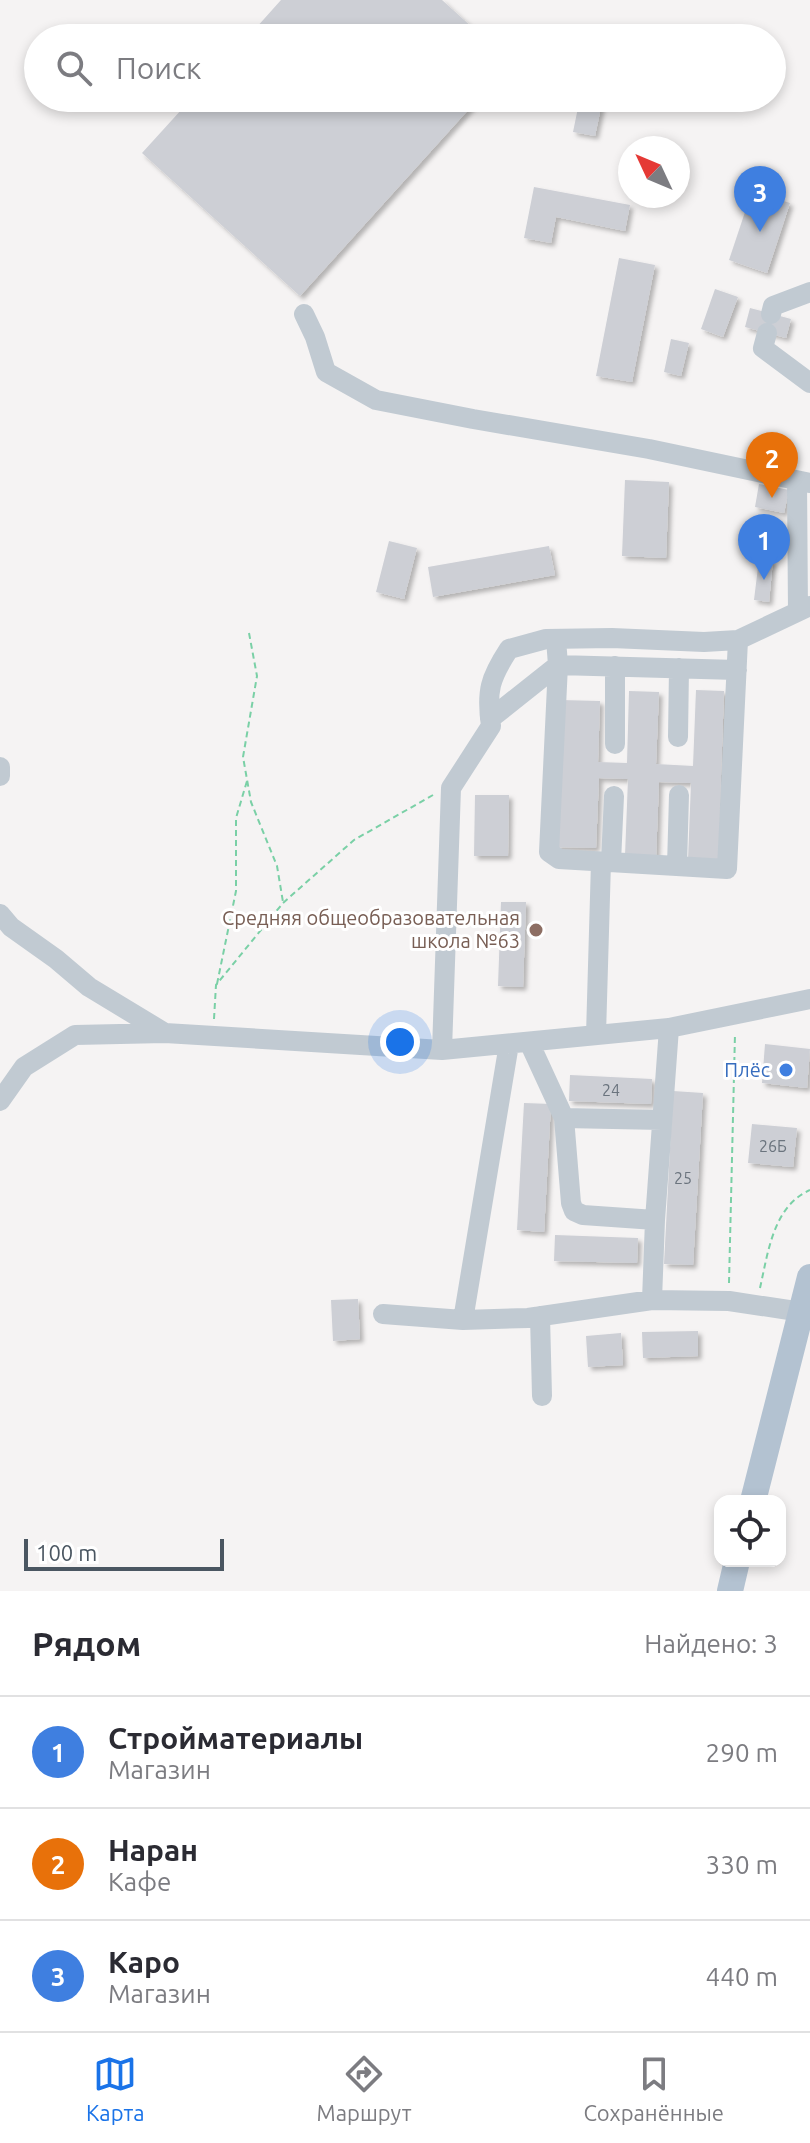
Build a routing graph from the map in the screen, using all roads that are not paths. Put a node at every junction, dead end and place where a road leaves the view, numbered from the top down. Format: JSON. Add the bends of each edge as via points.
{"nodes":[{"id":1,"x":810,"y":292,"type":"edge"},
{"id":2,"x":304,"y":314,"type":"dead end"},
{"id":3,"x":810,"y":383,"type":"edge"},
{"id":4,"x":804,"y":482,"type":"edge"},
{"id":5,"x":804,"y":608,"type":"edge"},
{"id":6,"x":556,"y":639,"type":"junction"},
{"id":7,"x":738,"y":640,"type":"junction"},
{"id":8,"x":558,"y":665,"type":"junction"},
{"id":9,"x":615,"y":666,"type":"junction"},
{"id":10,"x":679,"y":668,"type":"junction"},
{"id":11,"x":737,"y":670,"type":"junction"},
{"id":12,"x":490,"y":719,"type":"junction"},
{"id":13,"x":678,"y":737,"type":"dead end"},
{"id":14,"x":615,"y":744,"type":"dead end"},
{"id":15,"x":0,"y":767,"type":"edge"},
{"id":16,"x":0,"y":776,"type":"edge"},
{"id":17,"x":679,"y":795,"type":"dead end"},
{"id":18,"x":614,"y":796,"type":"dead end"},
{"id":19,"x":606,"y":862,"type":"junction"},
{"id":20,"x":677,"y":866,"type":"junction"},
{"id":21,"x":0,"y":914,"type":"edge"},
{"id":22,"x":810,"y":999,"type":"edge"},
{"id":23,"x":669,"y":1028,"type":"junction"},
{"id":24,"x":165,"y":1033,"type":"junction"},
{"id":25,"x":596,"y":1035,"type":"junction"},
{"id":26,"x":519,"y":1043,"type":"junction"},
{"id":27,"x":442,"y":1050,"type":"junction"},
{"id":28,"x":0,"y":1101,"type":"edge"},
{"id":29,"x":564,"y":1118,"type":"junction"},
{"id":30,"x":662,"y":1120,"type":"junction"},
{"id":31,"x":655,"y":1220,"type":"junction"},
{"id":32,"x":810,"y":1277,"type":"edge"},
{"id":33,"x":652,"y":1300,"type":"junction"},
{"id":34,"x":802,"y":1312,"type":"junction"},
{"id":35,"x":383,"y":1314,"type":"dead end"},
{"id":36,"x":540,"y":1316,"type":"junction"},
{"id":37,"x":463,"y":1320,"type":"junction"},
{"id":38,"x":542,"y":1396,"type":"dead end"},
{"id":39,"x":755,"y":1495,"type":"edge"},
{"id":40,"x":736,"y":1567,"type":"edge"},
{"id":41,"x":730,"y":1591,"type":"edge"}],
"edges":[{"from":1,"to":3,"type":"street","via":[[773,306],[763,348]]},
{"from":2,"to":4,"type":"street","via":[[326,372],[376,400]]},
{"from":4,"to":5,"type":"street"},
{"from":5,"to":7,"type":"street"},
{"from":6,"to":7,"type":"street"},
{"from":6,"to":8,"type":"street"},
{"from":6,"to":12,"type":"street","via":[[509,649],[493,673],[487,699]]},
{"from":7,"to":11,"type":"street"},
{"from":8,"to":9,"type":"street"},
{"from":8,"to":12,"type":"street"},
{"from":8,"to":19,"type":"street","via":[[549,852],[559,859]]},
{"from":9,"to":10,"type":"street"},
{"from":9,"to":14,"type":"street"},
{"from":10,"to":11,"type":"street"},
{"from":10,"to":13,"type":"street"},
{"from":11,"to":20,"type":"street","via":[[727,869]]},
{"from":12,"to":27,"type":"street","via":[[491,726],[451,788]]},
{"from":15,"to":16,"type":"street"},
{"from":17,"to":20,"type":"street"},
{"from":18,"to":19,"type":"street"},
{"from":19,"to":20,"type":"street"},
{"from":19,"to":25,"type":"street"},
{"from":21,"to":24,"type":"street","via":[[89,987]]},
{"from":22,"to":23,"type":"street"},
{"from":23,"to":25,"type":"street"},
{"from":23,"to":30,"type":"street"},
{"from":24,"to":27,"type":"street"},
{"from":24,"to":28,"type":"street","via":[[75,1035],[24,1067]]},
{"from":25,"to":26,"type":"street"},
{"from":26,"to":27,"type":"street"},
{"from":26,"to":29,"type":"street"},
{"from":26,"to":37,"type":"street"},
{"from":29,"to":30,"type":"street"},
{"from":29,"to":31,"type":"street","via":[[574,1211]]},
{"from":30,"to":31,"type":"street"},
{"from":31,"to":33,"type":"street"},
{"from":32,"to":34,"type":"main road"},
{"from":33,"to":34,"type":"street","via":[[729,1301]]},
{"from":33,"to":36,"type":"street"},
{"from":34,"to":39,"type":"main road"},
{"from":35,"to":37,"type":"street"},
{"from":36,"to":37,"type":"street"},
{"from":36,"to":38,"type":"street"},
{"from":40,"to":41,"type":"main road"}]}
